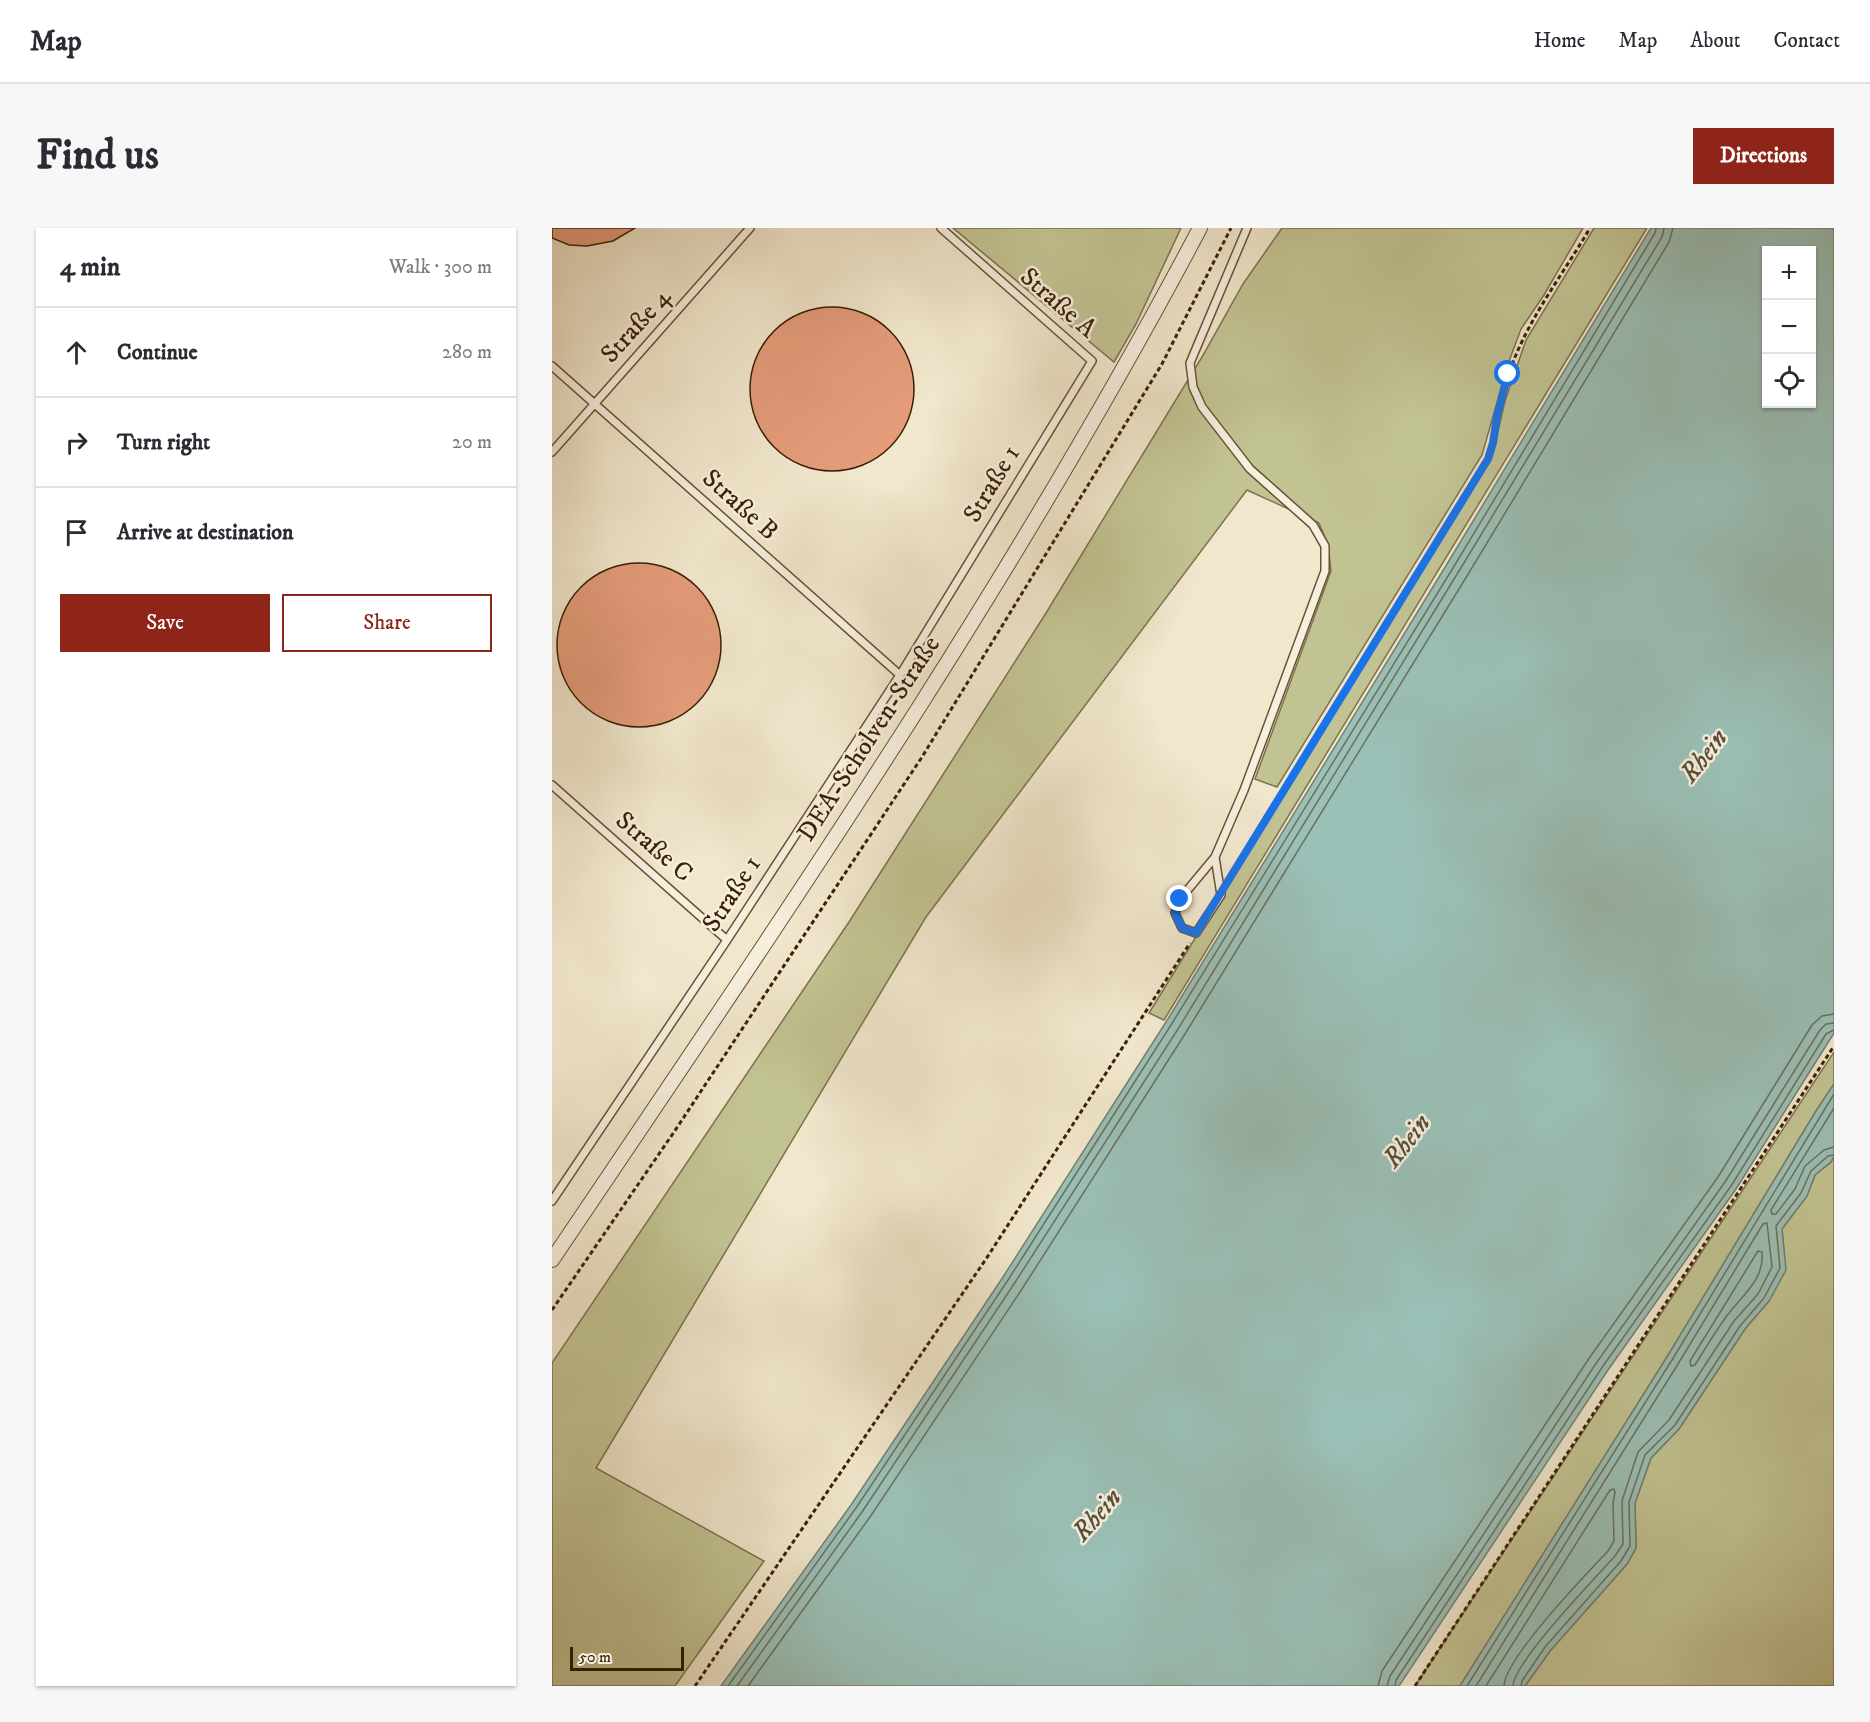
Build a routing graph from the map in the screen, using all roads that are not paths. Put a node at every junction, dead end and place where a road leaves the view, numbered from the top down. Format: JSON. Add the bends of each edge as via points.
{"nodes":[{"id":1,"x":750,"y":228,"type":"edge"},
{"id":2,"x":941,"y":228,"type":"edge"},
{"id":3,"x":1200,"y":228,"type":"edge"},
{"id":4,"x":1247,"y":228,"type":"edge"},
{"id":5,"x":1092,"y":361,"type":"joint"},
{"id":6,"x":552,"y":366,"type":"edge"},
{"id":7,"x":595,"y":404,"type":"junction"},
{"id":8,"x":552,"y":452,"type":"edge"},
{"id":9,"x":900,"y":675,"type":"junction"},
{"id":10,"x":552,"y":785,"type":"edge"},
{"id":11,"x":1215,"y":857,"type":"junction"},
{"id":12,"x":728,"y":940,"type":"junction"},
{"id":13,"x":552,"y":1201,"type":"edge"},
{"id":14,"x":552,"y":1260,"type":"edge"}],
"edges":[{"from":1,"to":7,"type":"lane","name":"Straße 4"},
{"from":2,"to":5,"type":"lane","name":"Straße A"},
{"from":3,"to":14,"type":"street","name":"DEA-Scholven-Straße","via":[[1142,338],[987,600],[795,898]]},
{"from":4,"to":11,"type":"lane","via":[[1190,363],[1193,387],[1202,407],[1250,469],[1313,525],[1325,546],[1325,571],[1244,790]]},
{"from":5,"to":9,"type":"lane","name":"Straße 1"},
{"from":6,"to":7,"type":"lane","name":"Straße B"},
{"from":7,"to":8,"type":"lane","name":"Straße 4"},
{"from":7,"to":9,"type":"lane","name":"Straße B"},
{"from":9,"to":12,"type":"lane","name":"Straße 1"},
{"from":10,"to":12,"type":"lane","name":"Straße C"},
{"from":11,"to":11,"type":"lane","via":[[1180,899],[1175,913],[1182,928],[1196,933],[1221,895]]},
{"from":12,"to":13,"type":"lane","name":"Straße 1"}]}
